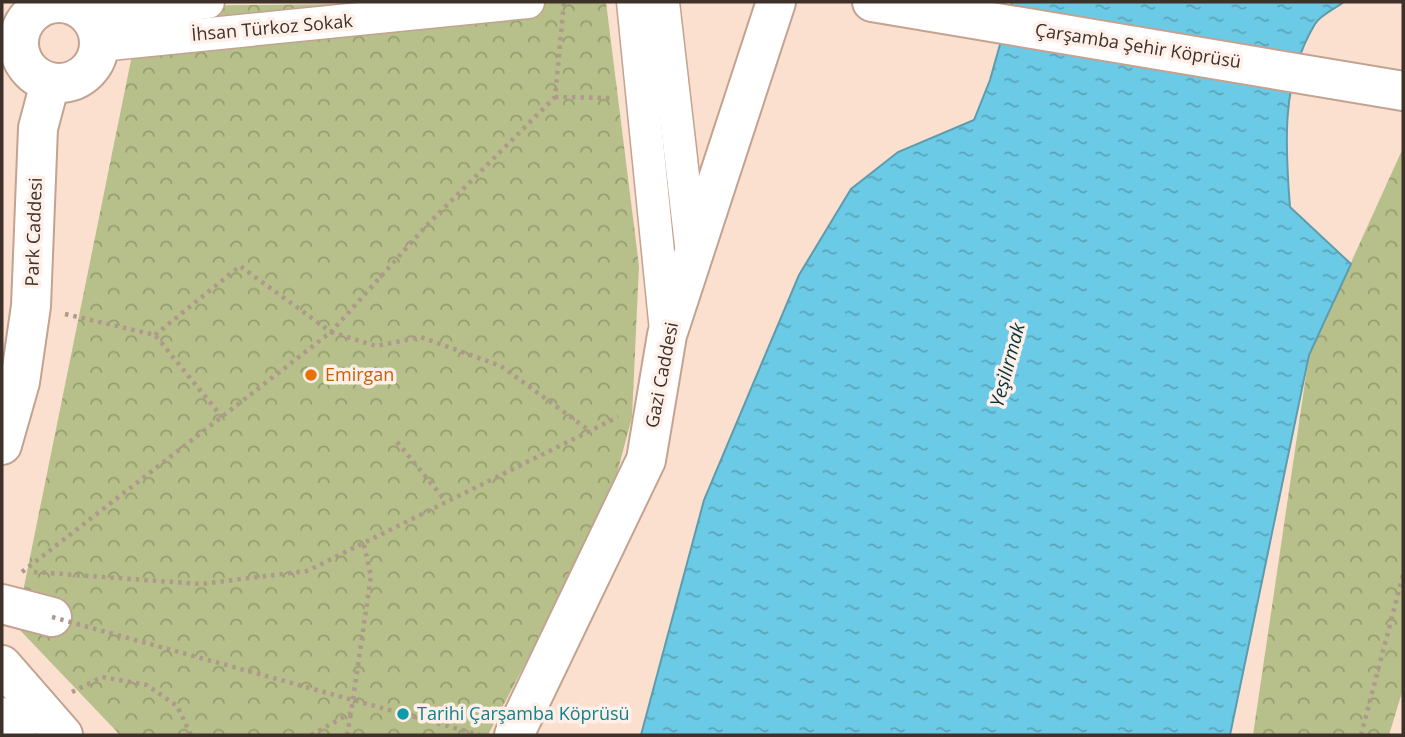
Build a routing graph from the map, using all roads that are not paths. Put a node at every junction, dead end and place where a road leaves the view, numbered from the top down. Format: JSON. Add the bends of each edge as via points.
{"nodes":[{"id":1,"x":54,"y":2,"type":"edge"},
{"id":2,"x":208,"y":2,"type":"edge"},
{"id":3,"x":527,"y":2,"type":"edge"},
{"id":4,"x":633,"y":2,"type":"edge"},
{"id":5,"x":663,"y":2,"type":"edge"},
{"id":6,"x":776,"y":2,"type":"edge"},
{"id":7,"x":872,"y":2,"type":"edge"},
{"id":8,"x":378,"y":10,"type":"edge"},
{"id":9,"x":96,"y":32,"type":"junction"},
{"id":10,"x":10,"y":38,"type":"edge"},
{"id":11,"x":50,"y":83,"type":"junction"},
{"id":12,"x":1403,"y":91,"type":"edge"},
{"id":13,"x":692,"y":257,"type":"junction"},
{"id":14,"x":667,"y":335,"type":"junction"},
{"id":15,"x":20,"y":382,"type":"junction"},
{"id":16,"x":2,"y":416,"type":"edge"},
{"id":17,"x":2,"y":445,"type":"edge"},
{"id":18,"x":7,"y":588,"type":"edge"},
{"id":19,"x":52,"y":617,"type":"road end"},
{"id":20,"x":2,"y":665,"type":"edge"},
{"id":21,"x":2,"y":717,"type":"edge"},
{"id":22,"x":40,"y":726,"type":"edge"},
{"id":23,"x":514,"y":735,"type":"edge"}],
"edges":[{"from":1,"to":9,"type":"main road","via":[[81,9]]},
{"from":1,"to":10,"type":"main road","via":[[29,15]]},
{"from":2,"to":9,"type":"street"},
{"from":3,"to":8,"type":"street","name":"İhsan Türkoz Sokak"},
{"from":4,"to":14,"type":"street"},
{"from":5,"to":13,"type":"street"},
{"from":6,"to":13,"type":"main road","name":"Gazi Caddesi"},
{"from":7,"to":12,"type":"main road","name":"Çarşamba Şehir Köprüsü"},
{"from":8,"to":9,"type":"street","name":"İhsan Türkoz Sokak"},
{"from":9,"to":11,"type":"main road","via":[[97,58],[78,79]]},
{"from":10,"to":11,"type":"main road","via":[[27,68]]},
{"from":11,"to":15,"type":"main road","name":"Park Caddesi","via":[[38,128],[31,306]]},
{"from":13,"to":14,"type":"main road","name":"Gazi Caddesi"},
{"from":14,"to":23,"type":"main road","name":"Gazi Caddesi","via":[[646,460]]},
{"from":15,"to":16,"type":"main road","name":"Park Caddesi"},
{"from":15,"to":17,"type":"main road","name":"Park Caddesi"},
{"from":18,"to":19,"type":"main road"},
{"from":20,"to":22,"type":"main road"},
{"from":21,"to":22,"type":"main road"}]}
